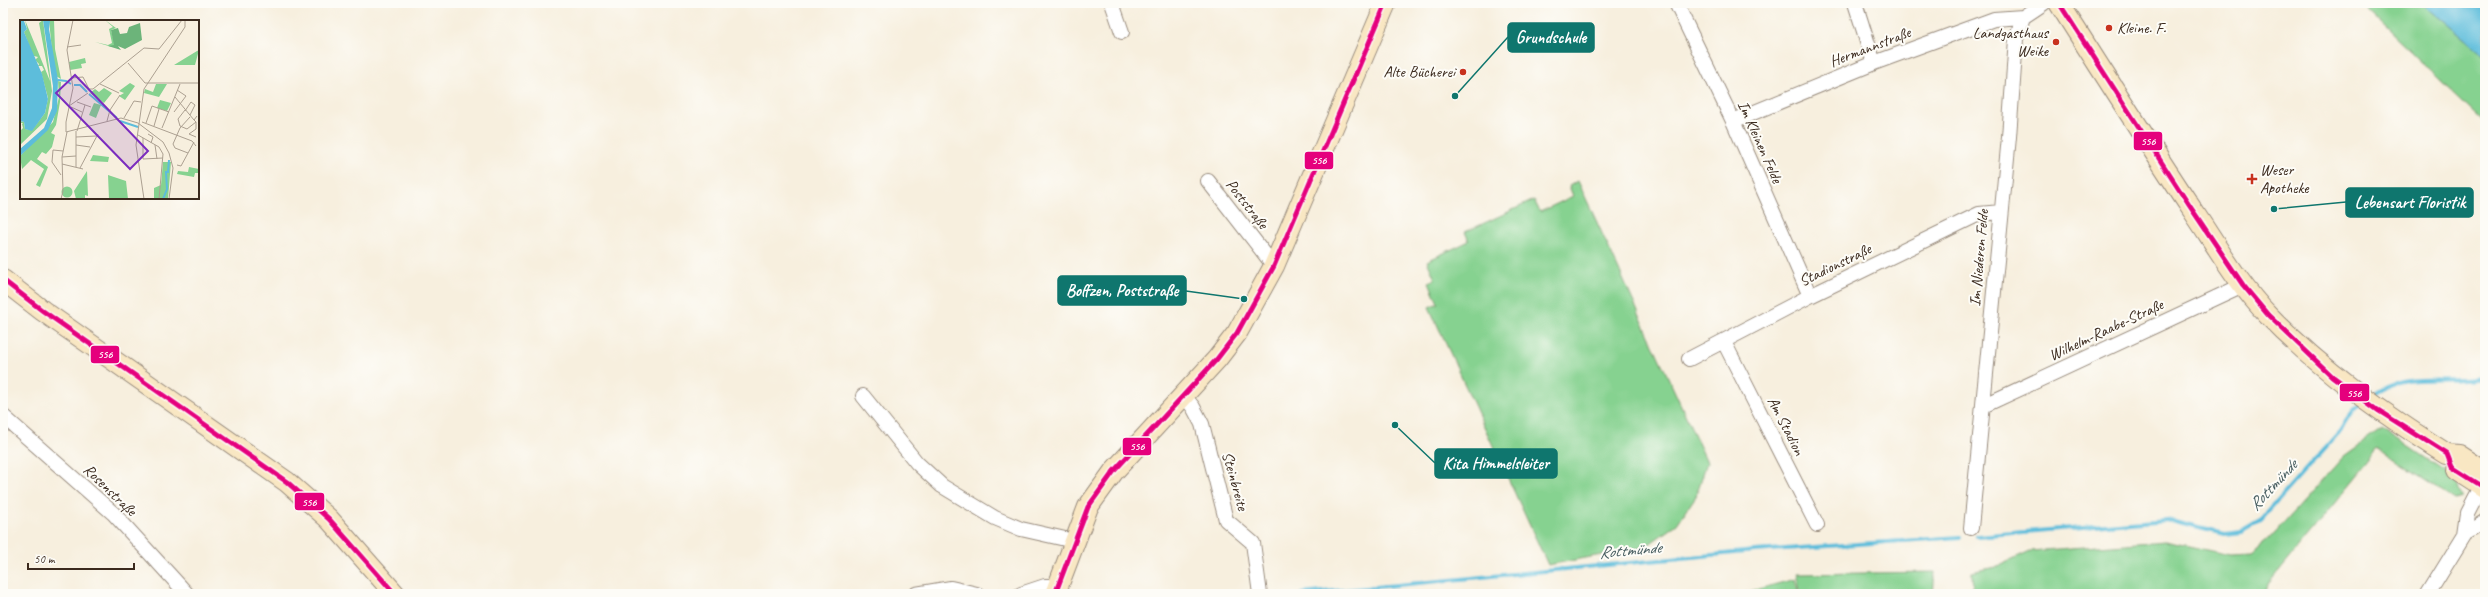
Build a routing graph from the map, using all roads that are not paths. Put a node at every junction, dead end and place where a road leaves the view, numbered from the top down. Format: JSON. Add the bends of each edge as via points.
{"nodes":[{"id":1,"x":1112,"y":3,"type":"edge"},
{"id":2,"x":1386,"y":3,"type":"edge"},
{"id":3,"x":1676,"y":3,"type":"edge"},
{"id":4,"x":1855,"y":3,"type":"edge"},
{"id":5,"x":2044,"y":3,"type":"edge"},
{"id":6,"x":2059,"y":3,"type":"edge"},
{"id":7,"x":2023,"y":17,"type":"junction"},
{"id":8,"x":1122,"y":32,"type":"dead end"},
{"id":9,"x":1874,"y":63,"type":"junction"},
{"id":10,"x":1733,"y":122,"type":"junction"},
{"id":11,"x":1208,"y":181,"type":"dead end"},
{"id":12,"x":2000,"y":212,"type":"junction"},
{"id":13,"x":1274,"y":266,"type":"junction"},
{"id":14,"x":3,"y":280,"type":"edge"},
{"id":15,"x":2244,"y":285,"type":"junction"},
{"id":16,"x":1810,"y":296,"type":"junction"},
{"id":17,"x":1724,"y":342,"type":"junction"},
{"id":18,"x":1689,"y":359,"type":"dead end"},
{"id":19,"x":863,"y":396,"type":"dead end"},
{"id":20,"x":1184,"y":396,"type":"junction"},
{"id":21,"x":1983,"y":406,"type":"junction"},
{"id":22,"x":3,"y":416,"type":"edge"},
{"id":23,"x":2484,"y":482,"type":"edge"},
{"id":24,"x":2485,"y":521,"type":"edge"},
{"id":25,"x":1817,"y":525,"type":"dead end"},
{"id":26,"x":1971,"y":528,"type":"dead end"},
{"id":27,"x":2465,"y":534,"type":"junction"},
{"id":28,"x":1074,"y":541,"type":"junction"},
{"id":29,"x":1057,"y":590,"type":"edge"},
{"id":30,"x":1260,"y":593,"type":"edge"},
{"id":31,"x":187,"y":594,"type":"edge"},
{"id":32,"x":395,"y":594,"type":"edge"},
{"id":33,"x":916,"y":594,"type":"edge"},
{"id":34,"x":977,"y":594,"type":"edge"},
{"id":35,"x":1021,"y":594,"type":"edge"},
{"id":36,"x":2428,"y":594,"type":"edge"}],
"edges":[{"from":1,"to":8,"type":"street"},
{"from":2,"to":13,"type":"street"},
{"from":3,"to":10,"type":"street","name":"Im Kleinen Felde"},
{"from":4,"to":9,"type":"street"},
{"from":5,"to":7,"type":"street"},
{"from":6,"to":15,"type":"street"},
{"from":7,"to":9,"type":"street","name":"Hermannstraße","via":[[1994,19]]},
{"from":7,"to":12,"type":"street","name":"Im Niederen Felde","via":[[2016,39],[2009,137]]},
{"from":9,"to":10,"type":"street","name":"Hermannstraße"},
{"from":10,"to":16,"type":"street","name":"Im Kleinen Felde"},
{"from":11,"to":13,"type":"street","name":"Poststraße"},
{"from":12,"to":16,"type":"street","name":"Stadionstraße","via":[[1979,214]]},
{"from":12,"to":21,"type":"street","name":"Im Niederen Felde"},
{"from":13,"to":20,"type":"street","via":[[1237,333]]},
{"from":14,"to":32,"type":"street","via":[[43,311],[256,460],[316,506]]},
{"from":15,"to":21,"type":"street","name":"Wilhelm-Raabe-Straße"},
{"from":15,"to":23,"type":"street","via":[[2268,315],[2308,354],[2359,396],[2447,454],[2452,467]]},
{"from":16,"to":17,"type":"street","name":"Stadionstraße"},
{"from":17,"to":18,"type":"street","name":"Stadionstraße"},
{"from":17,"to":25,"type":"street","name":"Am Stadion"},
{"from":19,"to":28,"type":"street","via":[[917,463],[942,486],[995,518],[1021,529]]},
{"from":20,"to":28,"type":"street","via":[[1114,471],[1088,508]]},
{"from":20,"to":30,"type":"street","name":"Steinbreite","via":[[1194,407],[1202,424],[1226,520],[1253,543]]},
{"from":21,"to":26,"type":"street","name":"Im Niederen Felde"},
{"from":22,"to":31,"type":"street","name":"Rosenstraße","via":[[114,514]]},
{"from":23,"to":27,"type":"street","via":[[2468,513]]},
{"from":24,"to":27,"type":"street"},
{"from":27,"to":36,"type":"street"},
{"from":28,"to":29,"type":"street"},
{"from":29,"to":35,"type":"street","via":[[1045,586]]},
{"from":33,"to":34,"type":"street","via":[[951,588]]}]}
